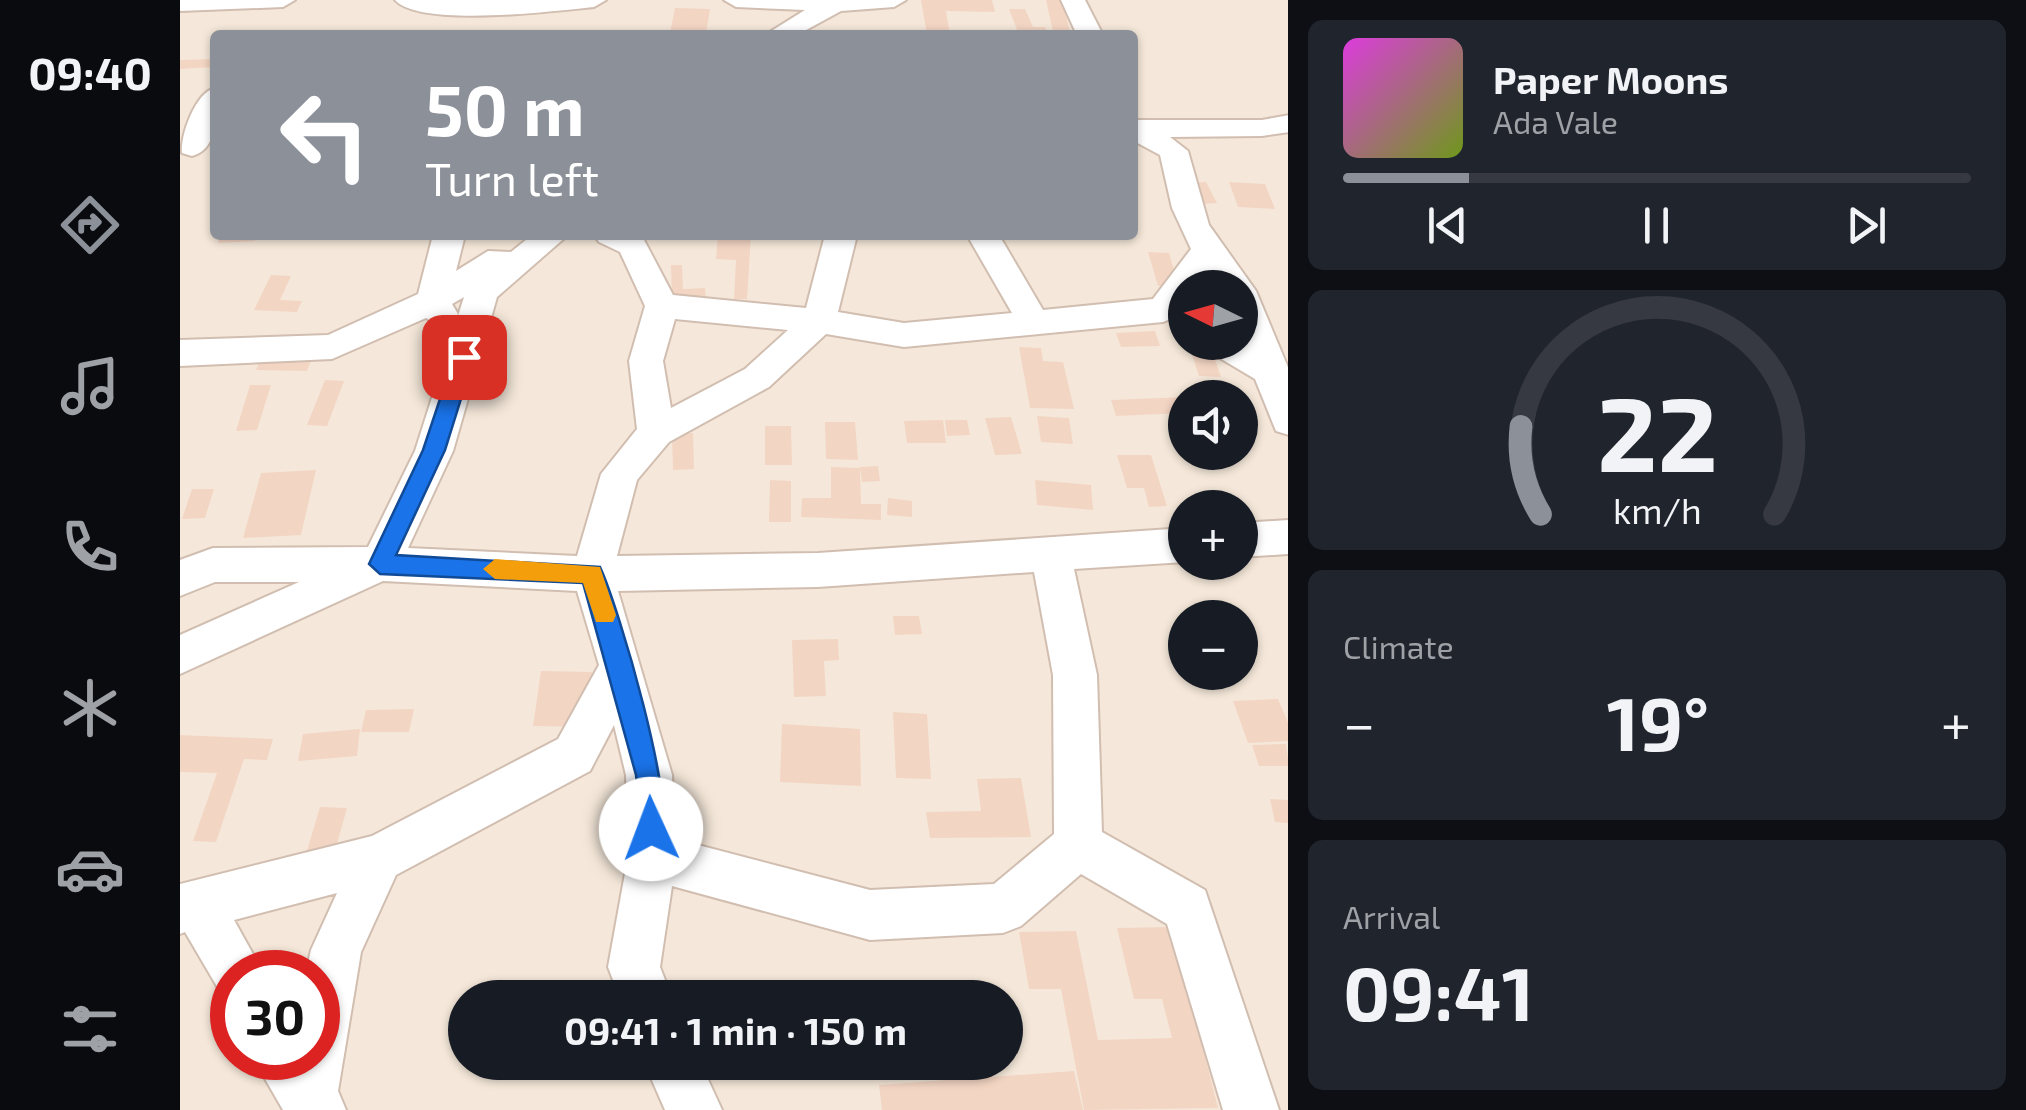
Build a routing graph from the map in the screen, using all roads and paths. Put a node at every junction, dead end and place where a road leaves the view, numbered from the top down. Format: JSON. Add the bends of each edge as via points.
{"nodes":[{"id":1,"x":407,"y":0,"type":"edge"},
{"id":2,"x":594,"y":0,"type":"edge"},
{"id":3,"x":736,"y":0,"type":"edge"},
{"id":4,"x":894,"y":0,"type":"edge"},
{"id":5,"x":1073,"y":0,"type":"edge"},
{"id":6,"x":268,"y":1,"type":"edge"},
{"id":7,"x":838,"y":2,"type":"edge"},
{"id":8,"x":180,"y":4,"type":"edge"},
{"id":9,"x":248,"y":30,"type":"edge"},
{"id":10,"x":787,"y":30,"type":"edge"},
{"id":11,"x":837,"y":30,"type":"edge"},
{"id":12,"x":1088,"y":30,"type":"edge"},
{"id":13,"x":210,"y":109,"type":"edge"},
{"id":14,"x":1288,"y":123,"type":"edge"},
{"id":15,"x":1138,"y":128,"type":"edge"},
{"id":16,"x":1138,"y":131,"type":"edge"},
{"id":17,"x":196,"y":147,"type":"edge"},
{"id":18,"x":448,"y":240,"type":"edge"},
{"id":19,"x":534,"y":240,"type":"edge"},
{"id":20,"x":546,"y":240,"type":"edge"},
{"id":21,"x":621,"y":240,"type":"edge"},
{"id":22,"x":841,"y":240,"type":"edge"},
{"id":23,"x":987,"y":240,"type":"edge"},
{"id":24,"x":1205,"y":254,"type":"junction"},
{"id":25,"x":1197,"y":270,"type":"edge"},
{"id":26,"x":1220,"y":270,"type":"edge"},
{"id":27,"x":434,"y":301,"type":"junction"},
{"id":28,"x":662,"y":306,"type":"junction"},
{"id":29,"x":1168,"y":317,"type":"edge"},
{"id":30,"x":819,"y":321,"type":"junction"},
{"id":31,"x":1034,"y":322,"type":"junction"},
{"id":32,"x":1258,"y":338,"type":"edge"},
{"id":33,"x":180,"y":353,"type":"edge"},
{"id":34,"x":464,"y":357,"type":"junction"},
{"id":35,"x":1251,"y":360,"type":"edge"},
{"id":36,"x":1272,"y":372,"type":"junction"},
{"id":37,"x":1288,"y":421,"type":"edge"},
{"id":38,"x":656,"y":432,"type":"junction"},
{"id":39,"x":1288,"y":536,"type":"edge"},
{"id":40,"x":1258,"y":538,"type":"edge"},
{"id":41,"x":1168,"y":546,"type":"edge"},
{"id":42,"x":1052,"y":555,"type":"junction"},
{"id":43,"x":380,"y":564,"type":"junction"},
{"id":44,"x":592,"y":574,"type":"junction"},
{"id":45,"x":180,"y":578,"type":"edge"},
{"id":46,"x":180,"y":654,"type":"edge"},
{"id":47,"x":620,"y":667,"type":"junction"},
{"id":48,"x":1078,"y":844,"type":"junction"},
{"id":49,"x":652,"y":857,"type":"junction"},
{"id":50,"x":380,"y":858,"type":"junction"},
{"id":51,"x":189,"y":908,"type":"edge"},
{"id":52,"x":220,"y":950,"type":"edge"},
{"id":53,"x":336,"y":950,"type":"edge"},
{"id":54,"x":639,"y":980,"type":"edge"},
{"id":55,"x":680,"y":1080,"type":"edge"},
{"id":56,"x":694,"y":1110,"type":"edge"},
{"id":57,"x":1250,"y":1110,"type":"edge"}],
"edges":[{"from":1,"to":2,"type":"street","via":[[474,10]]},
{"from":3,"to":7,"type":"street"},
{"from":4,"to":7,"type":"street"},
{"from":5,"to":12,"type":"street"},
{"from":6,"to":8,"type":"street"},
{"from":6,"to":9,"type":"street"},
{"from":7,"to":10,"type":"street"},
{"from":7,"to":11,"type":"street"},
{"from":13,"to":17,"type":"street"},
{"from":14,"to":15,"type":"street"},
{"from":16,"to":24,"type":"street","via":[[1174,151],[1182,201]]},
{"from":18,"to":27,"type":"street"},
{"from":19,"to":27,"type":"street"},
{"from":20,"to":34,"type":"street","via":[[482,292]]},
{"from":21,"to":28,"type":"street","via":[[632,245]]},
{"from":22,"to":30,"type":"street"},
{"from":23,"to":31,"type":"street"},
{"from":24,"to":25,"type":"street"},
{"from":24,"to":26,"type":"street"},
{"from":27,"to":33,"type":"street","via":[[332,347]]},
{"from":27,"to":34,"type":"street"},
{"from":28,"to":30,"type":"street"},
{"from":28,"to":38,"type":"street","via":[[646,361]]},
{"from":29,"to":31,"type":"street"},
{"from":30,"to":31,"type":"street","via":[[904,335]]},
{"from":30,"to":38,"type":"street","via":[[757,378]]},
{"from":32,"to":36,"type":"street"},
{"from":34,"to":43,"type":"street","via":[[434,450]]},
{"from":35,"to":36,"type":"street"},
{"from":36,"to":37,"type":"street"},
{"from":38,"to":44,"type":"street","via":[[620,474]]},
{"from":39,"to":40,"type":"street"},
{"from":41,"to":42,"type":"street"},
{"from":42,"to":44,"type":"street","via":[[818,570]]},
{"from":42,"to":48,"type":"street","via":[[1075,675]]},
{"from":43,"to":44,"type":"street"},
{"from":43,"to":45,"type":"street","via":[[212,566]]},
{"from":43,"to":46,"type":"street"},
{"from":44,"to":47,"type":"street"},
{"from":47,"to":49,"type":"street","via":[[649,775]]},
{"from":47,"to":50,"type":"street","via":[[574,755]]},
{"from":48,"to":49,"type":"street","via":[[1003,908],[870,914]]},
{"from":48,"to":57,"type":"street","via":[[1187,908]]},
{"from":49,"to":54,"type":"street","via":[[634,967]]},
{"from":50,"to":51,"type":"street"},
{"from":50,"to":53,"type":"street"},
{"from":51,"to":52,"type":"street"},
{"from":55,"to":56,"type":"street"}]}
